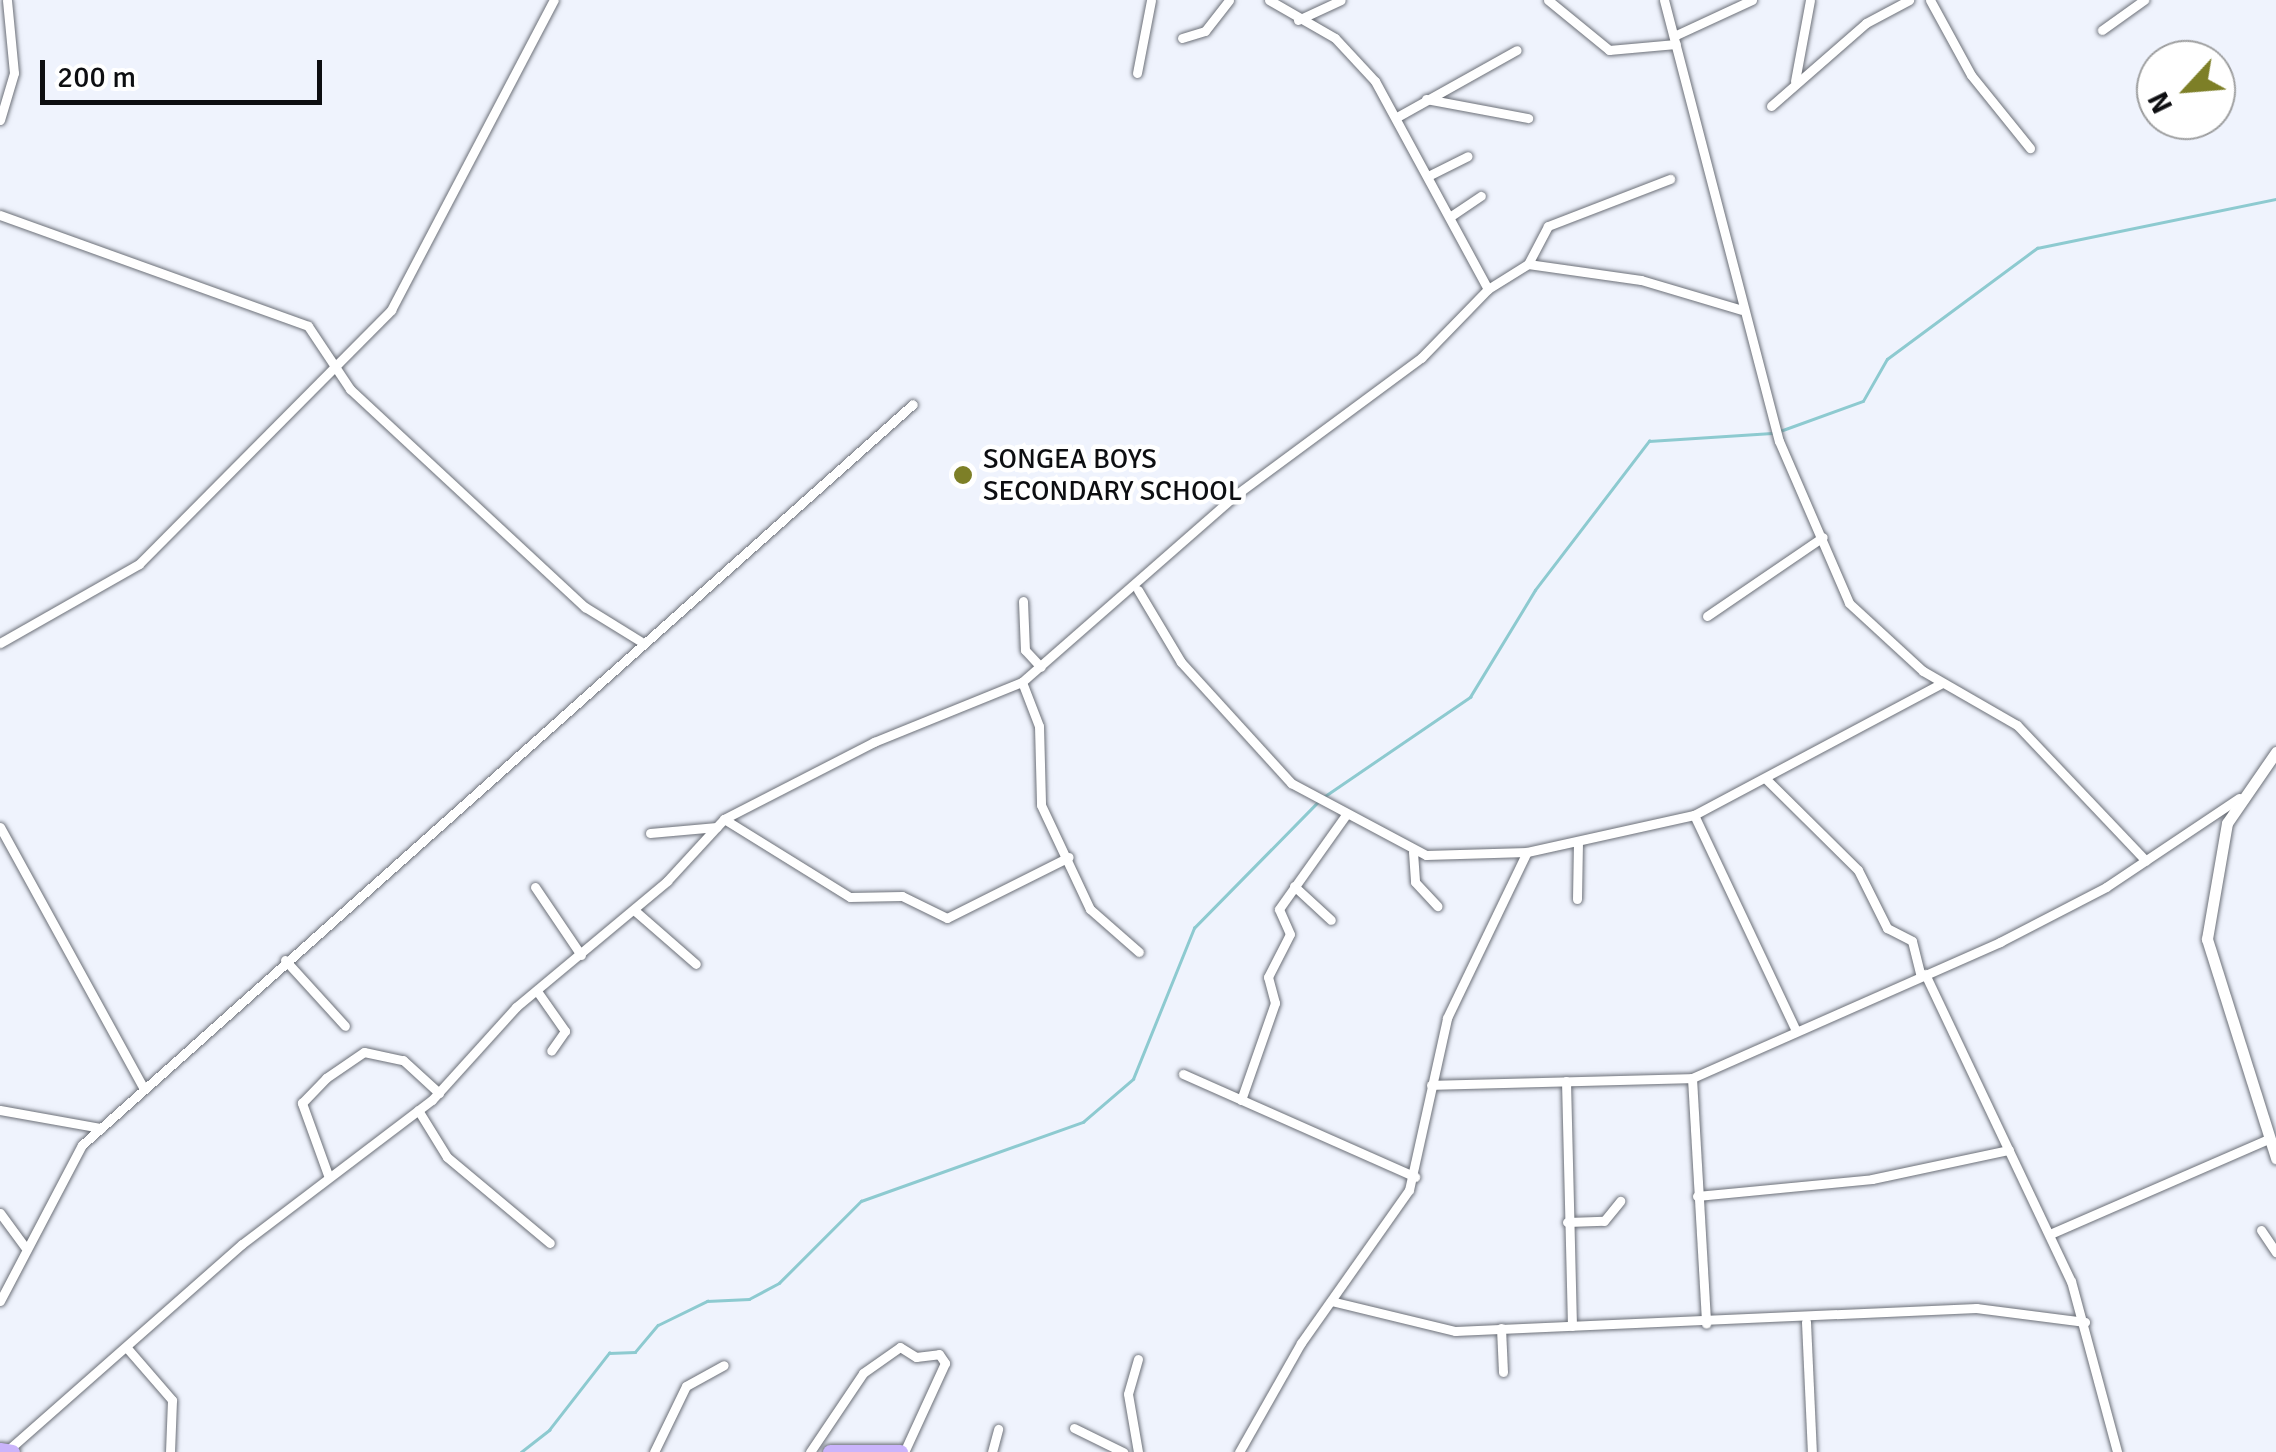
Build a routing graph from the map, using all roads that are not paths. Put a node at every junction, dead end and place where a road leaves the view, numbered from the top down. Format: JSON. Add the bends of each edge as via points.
{"nodes":[{"id":1,"x":6,"y":0,"type":"edge"},
{"id":2,"x":554,"y":0,"type":"edge"},
{"id":3,"x":1151,"y":0,"type":"edge"},
{"id":4,"x":1230,"y":0,"type":"edge"},
{"id":5,"x":1269,"y":0,"type":"edge"},
{"id":6,"x":1341,"y":0,"type":"edge"},
{"id":7,"x":1548,"y":0,"type":"edge"},
{"id":8,"x":1664,"y":0,"type":"edge"},
{"id":9,"x":1752,"y":0,"type":"edge"},
{"id":10,"x":1810,"y":0,"type":"edge"},
{"id":11,"x":1909,"y":0,"type":"edge"},
{"id":12,"x":1930,"y":0,"type":"edge"},
{"id":13,"x":2144,"y":0,"type":"edge"},
{"id":14,"x":1298,"y":20,"type":"junction"},
{"id":15,"x":2102,"y":30,"type":"dead end"},
{"id":16,"x":1182,"y":38,"type":"dead end"},
{"id":17,"x":1675,"y":40,"type":"junction"},
{"id":18,"x":1517,"y":50,"type":"dead end"},
{"id":19,"x":1137,"y":73,"type":"dead end"},
{"id":20,"x":1796,"y":84,"type":"junction"},
{"id":21,"x":1423,"y":99,"type":"junction"},
{"id":22,"x":1770,"y":106,"type":"dead end"},
{"id":23,"x":1397,"y":118,"type":"junction"},
{"id":24,"x":1528,"y":118,"type":"dead end"},
{"id":25,"x":0,"y":120,"type":"edge"},
{"id":26,"x":2030,"y":148,"type":"dead end"},
{"id":27,"x":1468,"y":156,"type":"dead end"},
{"id":28,"x":1430,"y":174,"type":"junction"},
{"id":29,"x":1670,"y":179,"type":"dead end"},
{"id":30,"x":1480,"y":196,"type":"dead end"},
{"id":31,"x":0,"y":215,"type":"edge"},
{"id":32,"x":1451,"y":216,"type":"junction"},
{"id":33,"x":1528,"y":264,"type":"junction"},
{"id":34,"x":1488,"y":289,"type":"junction"},
{"id":35,"x":1742,"y":310,"type":"junction"},
{"id":36,"x":338,"y":367,"type":"junction"},
{"id":37,"x":913,"y":404,"type":"dead end"},
{"id":38,"x":1823,"y":537,"type":"junction"},
{"id":39,"x":1138,"y":590,"type":"junction"},
{"id":40,"x":1022,"y":601,"type":"dead end"},
{"id":41,"x":1707,"y":616,"type":"dead end"},
{"id":42,"x":640,"y":641,"type":"junction"},
{"id":43,"x":0,"y":643,"type":"edge"},
{"id":44,"x":1041,"y":668,"type":"junction"},
{"id":45,"x":1022,"y":682,"type":"junction"},
{"id":46,"x":1942,"y":683,"type":"junction"},
{"id":47,"x":2276,"y":752,"type":"edge"},
{"id":48,"x":1767,"y":780,"type":"junction"},
{"id":49,"x":2239,"y":798,"type":"junction"},
{"id":50,"x":1694,"y":815,"type":"junction"},
{"id":51,"x":1346,"y":816,"type":"junction"},
{"id":52,"x":720,"y":823,"type":"junction"},
{"id":53,"x":0,"y":826,"type":"edge"},
{"id":54,"x":650,"y":832,"type":"dead end"},
{"id":55,"x":681,"y":832,"type":"junction"},
{"id":56,"x":1578,"y":842,"type":"junction"},
{"id":57,"x":1412,"y":852,"type":"junction"},
{"id":58,"x":1526,"y":852,"type":"junction"},
{"id":59,"x":690,"y":856,"type":"junction"},
{"id":60,"x":1069,"y":857,"type":"junction"},
{"id":61,"x":2146,"y":861,"type":"junction"},
{"id":62,"x":1294,"y":886,"type":"junction"},
{"id":63,"x":535,"y":887,"type":"dead end"},
{"id":64,"x":1577,"y":899,"type":"dead end"},
{"id":65,"x":1437,"y":906,"type":"dead end"},
{"id":66,"x":634,"y":910,"type":"junction"},
{"id":67,"x":1331,"y":920,"type":"dead end"},
{"id":68,"x":1139,"y":952,"type":"dead end"},
{"id":69,"x":581,"y":955,"type":"junction"},
{"id":70,"x":285,"y":960,"type":"junction"},
{"id":71,"x":696,"y":964,"type":"dead end"},
{"id":72,"x":1923,"y":975,"type":"junction"},
{"id":73,"x":537,"y":991,"type":"junction"},
{"id":74,"x":345,"y":1026,"type":"dead end"},
{"id":75,"x":1796,"y":1031,"type":"junction"},
{"id":76,"x":551,"y":1051,"type":"dead end"},
{"id":77,"x":1183,"y":1074,"type":"dead end"},
{"id":78,"x":1692,"y":1078,"type":"junction"},
{"id":79,"x":1566,"y":1081,"type":"junction"},
{"id":80,"x":1431,"y":1085,"type":"junction"},
{"id":81,"x":144,"y":1088,"type":"junction"},
{"id":82,"x":439,"y":1093,"type":"junction"},
{"id":83,"x":1241,"y":1100,"type":"junction"},
{"id":84,"x":0,"y":1110,"type":"edge"},
{"id":85,"x":418,"y":1110,"type":"junction"},
{"id":86,"x":101,"y":1128,"type":"junction"},
{"id":87,"x":2269,"y":1140,"type":"junction"},
{"id":88,"x":2009,"y":1150,"type":"junction"},
{"id":89,"x":2276,"y":1158,"type":"edge"},
{"id":90,"x":328,"y":1174,"type":"junction"},
{"id":91,"x":1415,"y":1177,"type":"junction"},
{"id":92,"x":1696,"y":1196,"type":"junction"},
{"id":93,"x":1620,"y":1201,"type":"dead end"},
{"id":94,"x":0,"y":1213,"type":"edge"},
{"id":95,"x":1567,"y":1222,"type":"junction"},
{"id":96,"x":2261,"y":1230,"type":"dead end"},
{"id":97,"x":2050,"y":1234,"type":"junction"},
{"id":98,"x":550,"y":1243,"type":"dead end"},
{"id":99,"x":25,"y":1247,"type":"junction"},
{"id":100,"x":2276,"y":1252,"type":"edge"},
{"id":101,"x":0,"y":1301,"type":"edge"},
{"id":102,"x":1330,"y":1301,"type":"junction"},
{"id":103,"x":1806,"y":1322,"type":"junction"},
{"id":104,"x":2085,"y":1322,"type":"junction"},
{"id":105,"x":1706,"y":1324,"type":"junction"},
{"id":106,"x":1572,"y":1326,"type":"junction"},
{"id":107,"x":1501,"y":1328,"type":"junction"},
{"id":108,"x":126,"y":1348,"type":"junction"},
{"id":109,"x":1138,"y":1358,"type":"dead end"},
{"id":110,"x":724,"y":1365,"type":"dead end"},
{"id":111,"x":1503,"y":1372,"type":"dead end"},
{"id":112,"x":1074,"y":1428,"type":"dead end"},
{"id":113,"x":998,"y":1429,"type":"dead end"},
{"id":114,"x":6,"y":1451,"type":"edge"},
{"id":115,"x":170,"y":1452,"type":"edge"},
{"id":116,"x":654,"y":1452,"type":"edge"},
{"id":117,"x":810,"y":1452,"type":"edge"},
{"id":118,"x":830,"y":1452,"type":"edge"},
{"id":119,"x":902,"y":1452,"type":"edge"},
{"id":120,"x":992,"y":1452,"type":"edge"},
{"id":121,"x":1123,"y":1452,"type":"edge"},
{"id":122,"x":1138,"y":1452,"type":"edge"},
{"id":123,"x":1239,"y":1452,"type":"edge"},
{"id":124,"x":1812,"y":1452,"type":"edge"},
{"id":125,"x":2118,"y":1452,"type":"edge"}],
"edges":[{"from":1,"to":25,"type":"street","via":[[14,73]]},
{"from":2,"to":36,"type":"street","via":[[416,270]]},
{"from":3,"to":19,"type":"street"},
{"from":4,"to":16,"type":"street","via":[[1205,30]]},
{"from":5,"to":14,"type":"street"},
{"from":6,"to":14,"type":"street"},
{"from":7,"to":17,"type":"street","via":[[1609,50]]},
{"from":8,"to":17,"type":"street"},
{"from":9,"to":17,"type":"street"},
{"from":10,"to":20,"type":"street"},
{"from":11,"to":20,"type":"street","via":[[1866,23]]},
{"from":12,"to":26,"type":"street","via":[[1962,61]]},
{"from":13,"to":15,"type":"street"},
{"from":14,"to":23,"type":"street","via":[[1335,38]]},
{"from":17,"to":35,"type":"street"},
{"from":18,"to":21,"type":"street"},
{"from":20,"to":22,"type":"street"},
{"from":21,"to":23,"type":"street"},
{"from":21,"to":24,"type":"street"},
{"from":23,"to":28,"type":"street"},
{"from":27,"to":28,"type":"street"},
{"from":28,"to":32,"type":"street"},
{"from":29,"to":33,"type":"street","via":[[1548,226]]},
{"from":30,"to":32,"type":"street"},
{"from":31,"to":36,"type":"street","via":[[308,326]]},
{"from":32,"to":34,"type":"street"},
{"from":33,"to":34,"type":"street"},
{"from":33,"to":35,"type":"street","via":[[1641,280]]},
{"from":34,"to":39,"type":"street","via":[[1421,358],[1237,494]]},
{"from":35,"to":38,"type":"street","via":[[1779,441]]},
{"from":36,"to":42,"type":"street","via":[[350,389],[585,607]]},
{"from":36,"to":43,"type":"street","via":[[139,564]]},
{"from":37,"to":42,"type":"street"},
{"from":38,"to":41,"type":"street"},
{"from":38,"to":46,"type":"street","via":[[1850,603]]},
{"from":39,"to":44,"type":"street"},
{"from":39,"to":51,"type":"street","via":[[1231,724],[1292,783]]},
{"from":40,"to":44,"type":"street","via":[[1025,650]]},
{"from":42,"to":70,"type":"street"},
{"from":44,"to":45,"type":"street"},
{"from":45,"to":52,"type":"street","via":[[874,742]]},
{"from":45,"to":60,"type":"street","via":[[1039,726],[1041,804]]},
{"from":46,"to":48,"type":"street"},
{"from":46,"to":61,"type":"street","via":[[2018,725]]},
{"from":47,"to":49,"type":"street"},
{"from":48,"to":50,"type":"street"},
{"from":48,"to":72,"type":"street","via":[[1858,870],[1887,928],[1912,941]]},
{"from":49,"to":61,"type":"street"},
{"from":49,"to":87,"type":"street","via":[[2215,860],[2207,939]]},
{"from":50,"to":56,"type":"street"},
{"from":50,"to":75,"type":"street"},
{"from":51,"to":57,"type":"street"},
{"from":51,"to":62,"type":"street"},
{"from":52,"to":55,"type":"street"},
{"from":52,"to":59,"type":"street"},
{"from":52,"to":60,"type":"street","via":[[850,897],[902,896],[948,918]]},
{"from":53,"to":81,"type":"street"},
{"from":54,"to":55,"type":"street"},
{"from":55,"to":59,"type":"street"},
{"from":56,"to":58,"type":"street"},
{"from":56,"to":64,"type":"street"},
{"from":57,"to":58,"type":"street"},
{"from":57,"to":65,"type":"street","via":[[1415,882]]},
{"from":58,"to":80,"type":"street","via":[[1470,961]]},
{"from":59,"to":66,"type":"street"},
{"from":60,"to":68,"type":"street","via":[[1090,909]]},
{"from":61,"to":72,"type":"street"},
{"from":62,"to":67,"type":"street"},
{"from":62,"to":83,"type":"street","via":[[1279,909],[1290,934],[1268,980],[1275,1003]]},
{"from":63,"to":69,"type":"street"},
{"from":66,"to":69,"type":"street"},
{"from":66,"to":71,"type":"street"},
{"from":69,"to":73,"type":"street"},
{"from":70,"to":74,"type":"street"},
{"from":70,"to":81,"type":"street"},
{"from":72,"to":75,"type":"street"},
{"from":72,"to":88,"type":"street"},
{"from":73,"to":76,"type":"street","via":[[566,1031]]},
{"from":73,"to":82,"type":"street"},
{"from":75,"to":78,"type":"street"},
{"from":77,"to":83,"type":"street"},
{"from":78,"to":79,"type":"street"},
{"from":78,"to":92,"type":"street"},
{"from":79,"to":80,"type":"street"},
{"from":79,"to":95,"type":"street"},
{"from":80,"to":91,"type":"street"},
{"from":81,"to":86,"type":"street"},
{"from":82,"to":85,"type":"street"},
{"from":82,"to":90,"type":"street","via":[[403,1060],[364,1052],[326,1078],[302,1102]]},
{"from":83,"to":91,"type":"street"},
{"from":84,"to":86,"type":"street"},
{"from":85,"to":90,"type":"street"},
{"from":85,"to":98,"type":"street","via":[[448,1157]]},
{"from":86,"to":99,"type":"street","via":[[66,1165]]},
{"from":87,"to":89,"type":"street"},
{"from":87,"to":97,"type":"street"},
{"from":88,"to":92,"type":"street","via":[[1872,1180]]},
{"from":88,"to":97,"type":"street"},
{"from":90,"to":108,"type":"street"},
{"from":91,"to":102,"type":"street"},
{"from":92,"to":105,"type":"street"},
{"from":93,"to":95,"type":"street","via":[[1604,1220]]},
{"from":94,"to":99,"type":"street"},
{"from":95,"to":106,"type":"street"},
{"from":96,"to":100,"type":"street"},
{"from":97,"to":104,"type":"street"},
{"from":99,"to":101,"type":"street"},
{"from":102,"to":107,"type":"street","via":[[1420,1326]]},
{"from":102,"to":123,"type":"street"},
{"from":103,"to":104,"type":"street","via":[[1976,1308]]},
{"from":103,"to":105,"type":"street"},
{"from":103,"to":124,"type":"street"},
{"from":104,"to":125,"type":"street"},
{"from":105,"to":106,"type":"street"},
{"from":106,"to":107,"type":"street"},
{"from":107,"to":111,"type":"street"},
{"from":108,"to":114,"type":"street"},
{"from":108,"to":115,"type":"street","via":[[172,1400]]},
{"from":109,"to":122,"type":"street","via":[[1128,1394]]},
{"from":110,"to":116,"type":"street","via":[[686,1386]]},
{"from":112,"to":121,"type":"street"},
{"from":113,"to":120,"type":"street"},
{"from":117,"to":119,"type":"street","via":[[864,1374],[900,1347],[916,1357],[939,1354],[945,1363]]},
{"from":118,"to":119,"type":"highway"}]}
